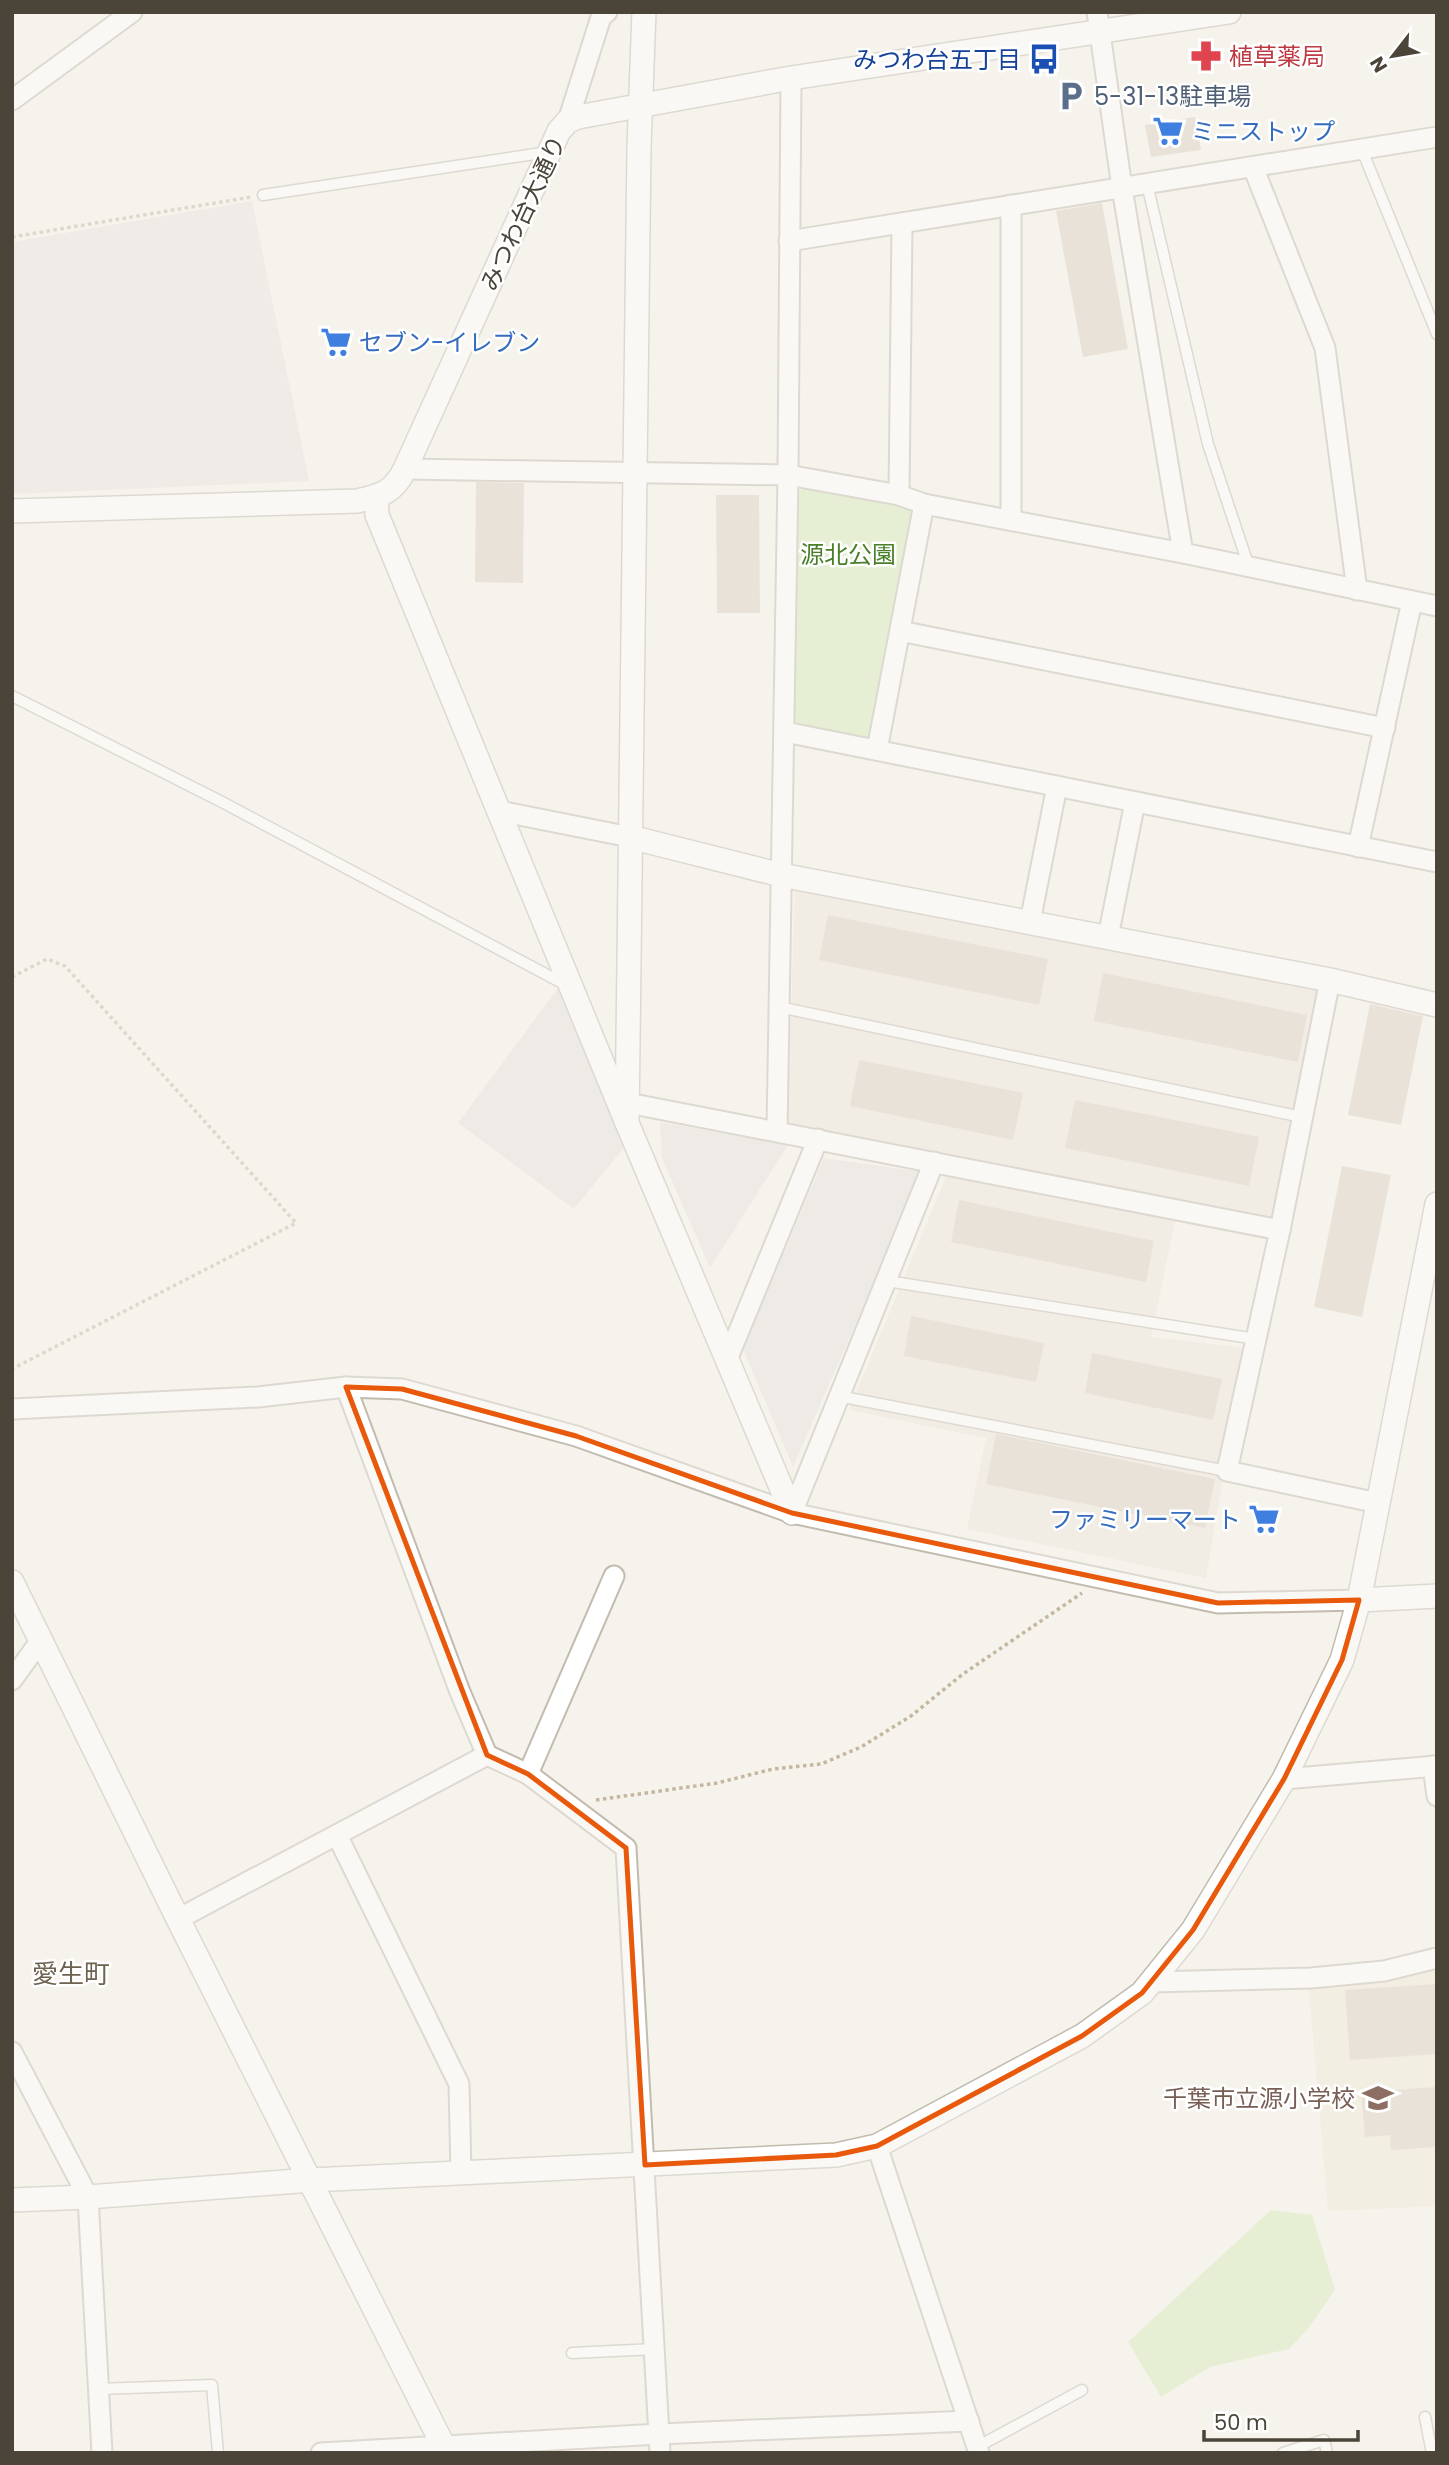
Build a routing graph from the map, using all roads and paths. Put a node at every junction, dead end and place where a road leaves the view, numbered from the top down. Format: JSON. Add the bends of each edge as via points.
{"nodes":[{"id":1,"x":131,"y":12,"type":"edge"},
{"id":2,"x":607,"y":12,"type":"edge"},
{"id":3,"x":644,"y":12,"type":"edge"},
{"id":4,"x":1229,"y":12,"type":"edge"},
{"id":5,"x":1098,"y":22,"type":"edge"},
{"id":6,"x":791,"y":78,"type":"junction"},
{"id":7,"x":12,"y":100,"type":"edge"},
{"id":8,"x":640,"y":106,"type":"junction"},
{"id":9,"x":568,"y":121,"type":"junction"},
{"id":10,"x":1437,"y":137,"type":"edge"},
{"id":11,"x":1362,"y":150,"type":"junction"},
{"id":12,"x":549,"y":152,"type":"junction"},
{"id":13,"x":1253,"y":167,"type":"junction"},
{"id":14,"x":1147,"y":184,"type":"junction"},
{"id":15,"x":1122,"y":188,"type":"junction"},
{"id":16,"x":263,"y":195,"type":"joint"},
{"id":17,"x":1011,"y":205,"type":"junction"},
{"id":18,"x":902,"y":223,"type":"junction"},
{"id":19,"x":12,"y":237,"type":"edge"},
{"id":20,"x":789,"y":241,"type":"junction"},
{"id":21,"x":1437,"y":334,"type":"edge"},
{"id":22,"x":405,"y":469,"type":"junction"},
{"id":23,"x":636,"y":473,"type":"junction"},
{"id":24,"x":788,"y":475,"type":"junction"},
{"id":25,"x":899,"y":495,"type":"junction"},
{"id":26,"x":376,"y":497,"type":"junction"},
{"id":27,"x":924,"y":504,"type":"junction"},
{"id":28,"x":12,"y":511,"type":"edge"},
{"id":29,"x":1011,"y":520,"type":"junction"},
{"id":30,"x":1183,"y":553,"type":"junction"},
{"id":31,"x":1249,"y":568,"type":"junction"},
{"id":32,"x":1357,"y":590,"type":"junction"},
{"id":33,"x":1412,"y":601,"type":"junction"},
{"id":34,"x":1437,"y":606,"type":"edge"},
{"id":35,"x":900,"y":631,"type":"junction"},
{"id":36,"x":12,"y":696,"type":"edge"},
{"id":37,"x":1385,"y":728,"type":"junction"},
{"id":38,"x":785,"y":732,"type":"junction"},
{"id":39,"x":877,"y":750,"type":"junction"},
{"id":40,"x":1057,"y":786,"type":"junction"},
{"id":41,"x":1135,"y":802,"type":"junction"},
{"id":42,"x":499,"y":811,"type":"junction"},
{"id":43,"x":630,"y":837,"type":"junction"},
{"id":44,"x":1358,"y":847,"type":"junction"},
{"id":45,"x":1437,"y":862,"type":"edge"},
{"id":46,"x":781,"y":875,"type":"junction"},
{"id":47,"x":1030,"y":922,"type":"junction"},
{"id":48,"x":1108,"y":937,"type":"junction"},
{"id":49,"x":12,"y":977,"type":"edge"},
{"id":50,"x":1330,"y":980,"type":"junction"},
{"id":51,"x":571,"y":988,"type":"junction"},
{"id":52,"x":1437,"y":1004,"type":"edge"},
{"id":53,"x":779,"y":1007,"type":"junction"},
{"id":54,"x":627,"y":1113,"type":"junction"},
{"id":55,"x":1302,"y":1117,"type":"junction"},
{"id":56,"x":777,"y":1131,"type":"junction"},
{"id":57,"x":818,"y":1139,"type":"junction"},
{"id":58,"x":934,"y":1162,"type":"junction"},
{"id":59,"x":1437,"y":1204,"type":"edge"},
{"id":60,"x":1280,"y":1230,"type":"junction"},
{"id":61,"x":887,"y":1281,"type":"junction"},
{"id":62,"x":1256,"y":1339,"type":"junction"},
{"id":63,"x":727,"y":1360,"type":"junction"},
{"id":64,"x":12,"y":1369,"type":"edge"},
{"id":65,"x":346,"y":1387,"type":"junction"},
{"id":66,"x":838,"y":1396,"type":"junction"},
{"id":67,"x":12,"y":1409,"type":"edge"},
{"id":68,"x":1227,"y":1471,"type":"junction"},
{"id":69,"x":1378,"y":1503,"type":"junction"},
{"id":70,"x":792,"y":1513,"type":"junction"},
{"id":71,"x":614,"y":1576,"type":"dead end"},
{"id":72,"x":1105,"y":1578,"type":"junction"},
{"id":73,"x":12,"y":1582,"type":"edge"},
{"id":74,"x":1437,"y":1596,"type":"edge"},
{"id":75,"x":1359,"y":1600,"type":"junction"},
{"id":76,"x":41,"y":1640,"type":"junction"},
{"id":77,"x":12,"y":1680,"type":"edge"},
{"id":78,"x":487,"y":1755,"type":"junction"},
{"id":79,"x":1435,"y":1766,"type":"edge"},
{"id":80,"x":528,"y":1774,"type":"junction"},
{"id":81,"x":1284,"y":1779,"type":"junction"},
{"id":82,"x":1437,"y":1796,"type":"edge"},
{"id":83,"x":572,"y":1805,"type":"junction"},
{"id":84,"x":337,"y":1835,"type":"junction"},
{"id":85,"x":178,"y":1919,"type":"junction"},
{"id":86,"x":1437,"y":1958,"type":"edge"},
{"id":87,"x":1151,"y":1982,"type":"junction"},
{"id":88,"x":12,"y":2052,"type":"edge"},
{"id":89,"x":877,"y":2146,"type":"junction"},
{"id":90,"x":645,"y":2165,"type":"junction"},
{"id":91,"x":461,"y":2173,"type":"junction"},
{"id":92,"x":311,"y":2180,"type":"junction"},
{"id":93,"x":88,"y":2197,"type":"junction"},
{"id":94,"x":12,"y":2200,"type":"edge"},
{"id":95,"x":655,"y":2349,"type":"junction"},
{"id":96,"x":572,"y":2353,"type":"dead end"},
{"id":97,"x":99,"y":2389,"type":"junction"},
{"id":98,"x":1082,"y":2390,"type":"dead end"},
{"id":99,"x":1424,"y":2417,"type":"dead end"},
{"id":100,"x":969,"y":2421,"type":"junction"},
{"id":101,"x":660,"y":2443,"type":"edge"},
{"id":102,"x":445,"y":2449,"type":"edge"},
{"id":103,"x":978,"y":2450,"type":"edge"},
{"id":104,"x":102,"y":2453,"type":"edge"},
{"id":105,"x":218,"y":2453,"type":"edge"},
{"id":106,"x":321,"y":2453,"type":"edge"},
{"id":107,"x":1283,"y":2453,"type":"edge"},
{"id":108,"x":1328,"y":2453,"type":"edge"},
{"id":109,"x":1432,"y":2453,"type":"edge"}],
"edges":[{"from":1,"to":7,"type":"street"},
{"from":2,"to":9,"type":"street","via":[[601,17]]},
{"from":3,"to":8,"type":"street"},
{"from":4,"to":5,"type":"street","name":"みつわ台大通り"},
{"from":5,"to":6,"type":"street","name":"みつわ台大通り"},
{"from":5,"to":15,"type":"street"},
{"from":6,"to":8,"type":"street","name":"みつわ台大通り"},
{"from":6,"to":20,"type":"street"},
{"from":8,"to":9,"type":"street","name":"みつわ台大通り"},
{"from":8,"to":23,"type":"street"},
{"from":9,"to":12,"type":"street","name":"みつわ台大通り"},
{"from":10,"to":11,"type":"street"},
{"from":11,"to":13,"type":"street"},
{"from":11,"to":21,"type":"lane"},
{"from":12,"to":16,"type":"lane"},
{"from":12,"to":22,"type":"street","name":"みつわ台大通り"},
{"from":13,"to":14,"type":"street"},
{"from":13,"to":32,"type":"street","via":[[1325,348]]},
{"from":14,"to":15,"type":"street"},
{"from":14,"to":31,"type":"lane","via":[[1208,444]]},
{"from":15,"to":17,"type":"street"},
{"from":15,"to":30,"type":"street"},
{"from":16,"to":19,"type":"path"},
{"from":17,"to":18,"type":"street"},
{"from":17,"to":29,"type":"street"},
{"from":18,"to":20,"type":"street"},
{"from":18,"to":25,"type":"street"},
{"from":20,"to":24,"type":"street"},
{"from":22,"to":23,"type":"street"},
{"from":22,"to":26,"type":"street","name":"みつわ台大通り","via":[[399,483]]},
{"from":23,"to":24,"type":"street"},
{"from":23,"to":43,"type":"street"},
{"from":24,"to":25,"type":"street"},
{"from":24,"to":38,"type":"street"},
{"from":25,"to":27,"type":"street"},
{"from":26,"to":28,"type":"street"},
{"from":26,"to":42,"type":"street","via":[[377,515]]},
{"from":27,"to":29,"type":"street"},
{"from":27,"to":35,"type":"street"},
{"from":29,"to":30,"type":"street"},
{"from":30,"to":31,"type":"street"},
{"from":31,"to":32,"type":"street"},
{"from":32,"to":33,"type":"street"},
{"from":33,"to":34,"type":"street"},
{"from":33,"to":37,"type":"street"},
{"from":35,"to":37,"type":"street"},
{"from":35,"to":39,"type":"street"},
{"from":36,"to":51,"type":"lane"},
{"from":37,"to":44,"type":"street"},
{"from":38,"to":39,"type":"street"},
{"from":38,"to":46,"type":"street"},
{"from":39,"to":40,"type":"street"},
{"from":40,"to":41,"type":"street"},
{"from":40,"to":47,"type":"street"},
{"from":41,"to":44,"type":"street"},
{"from":41,"to":48,"type":"street"},
{"from":42,"to":43,"type":"street"},
{"from":42,"to":51,"type":"street"},
{"from":43,"to":46,"type":"street"},
{"from":43,"to":54,"type":"street"},
{"from":44,"to":45,"type":"street"},
{"from":46,"to":47,"type":"street"},
{"from":46,"to":53,"type":"street"},
{"from":47,"to":48,"type":"street"},
{"from":48,"to":50,"type":"street"},
{"from":49,"to":64,"type":"path","via":[[47,959],[65,966],[296,1223]]},
{"from":50,"to":52,"type":"street"},
{"from":50,"to":55,"type":"street"},
{"from":51,"to":54,"type":"street"},
{"from":53,"to":55,"type":"lane"},
{"from":53,"to":56,"type":"street"},
{"from":54,"to":56,"type":"street"},
{"from":54,"to":63,"type":"street"},
{"from":55,"to":60,"type":"street"},
{"from":56,"to":57,"type":"street"},
{"from":57,"to":58,"type":"street"},
{"from":57,"to":63,"type":"street"},
{"from":58,"to":60,"type":"street"},
{"from":58,"to":61,"type":"street"},
{"from":59,"to":69,"type":"street"},
{"from":60,"to":62,"type":"street"},
{"from":61,"to":62,"type":"lane"},
{"from":61,"to":66,"type":"street"},
{"from":62,"to":68,"type":"street"},
{"from":63,"to":70,"type":"street"},
{"from":65,"to":67,"type":"street","via":[[258,1397]]},
{"from":65,"to":70,"type":"street","via":[[402,1389],[576,1436]]},
{"from":65,"to":78,"type":"street"},
{"from":66,"to":68,"type":"lane"},
{"from":66,"to":70,"type":"street"},
{"from":68,"to":69,"type":"street"},
{"from":69,"to":75,"type":"street"},
{"from":70,"to":72,"type":"street"},
{"from":71,"to":80,"type":"street"},
{"from":72,"to":75,"type":"street","via":[[1218,1603]]},
{"from":72,"to":83,"type":"path","via":[[962,1674],[911,1716],[841,1756],[821,1764],[773,1769],[717,1783]]},
{"from":73,"to":76,"type":"street"},
{"from":74,"to":75,"type":"street"},
{"from":75,"to":81,"type":"street","via":[[1342,1660]]},
{"from":76,"to":77,"type":"street"},
{"from":76,"to":85,"type":"street"},
{"from":78,"to":80,"type":"street"},
{"from":78,"to":84,"type":"street"},
{"from":79,"to":81,"type":"street"},
{"from":79,"to":82,"type":"street"},
{"from":80,"to":83,"type":"street"},
{"from":81,"to":87,"type":"street","via":[[1193,1930]]},
{"from":83,"to":90,"type":"street","via":[[626,1848]]},
{"from":84,"to":85,"type":"street"},
{"from":84,"to":91,"type":"street","via":[[459,2084]]},
{"from":85,"to":92,"type":"street"},
{"from":86,"to":87,"type":"street","via":[[1384,1971],[1311,1978]]},
{"from":87,"to":89,"type":"street","via":[[1134,2000],[1082,2036]]},
{"from":88,"to":93,"type":"street"},
{"from":89,"to":90,"type":"street","via":[[835,2155]]},
{"from":89,"to":100,"type":"street"},
{"from":90,"to":91,"type":"street"},
{"from":90,"to":95,"type":"street"},
{"from":91,"to":92,"type":"street"},
{"from":92,"to":93,"type":"street"},
{"from":92,"to":102,"type":"street"},
{"from":93,"to":94,"type":"street"},
{"from":93,"to":97,"type":"street"},
{"from":95,"to":96,"type":"lane"},
{"from":95,"to":101,"type":"street"},
{"from":97,"to":104,"type":"street"},
{"from":97,"to":105,"type":"lane","via":[[212,2385]]},
{"from":98,"to":103,"type":"lane"},
{"from":99,"to":109,"type":"lane"},
{"from":100,"to":101,"type":"street"},
{"from":100,"to":103,"type":"street"},
{"from":101,"to":102,"type":"street"},
{"from":102,"to":106,"type":"street"},
{"from":107,"to":108,"type":"lane","via":[[1324,2440]]}]}
